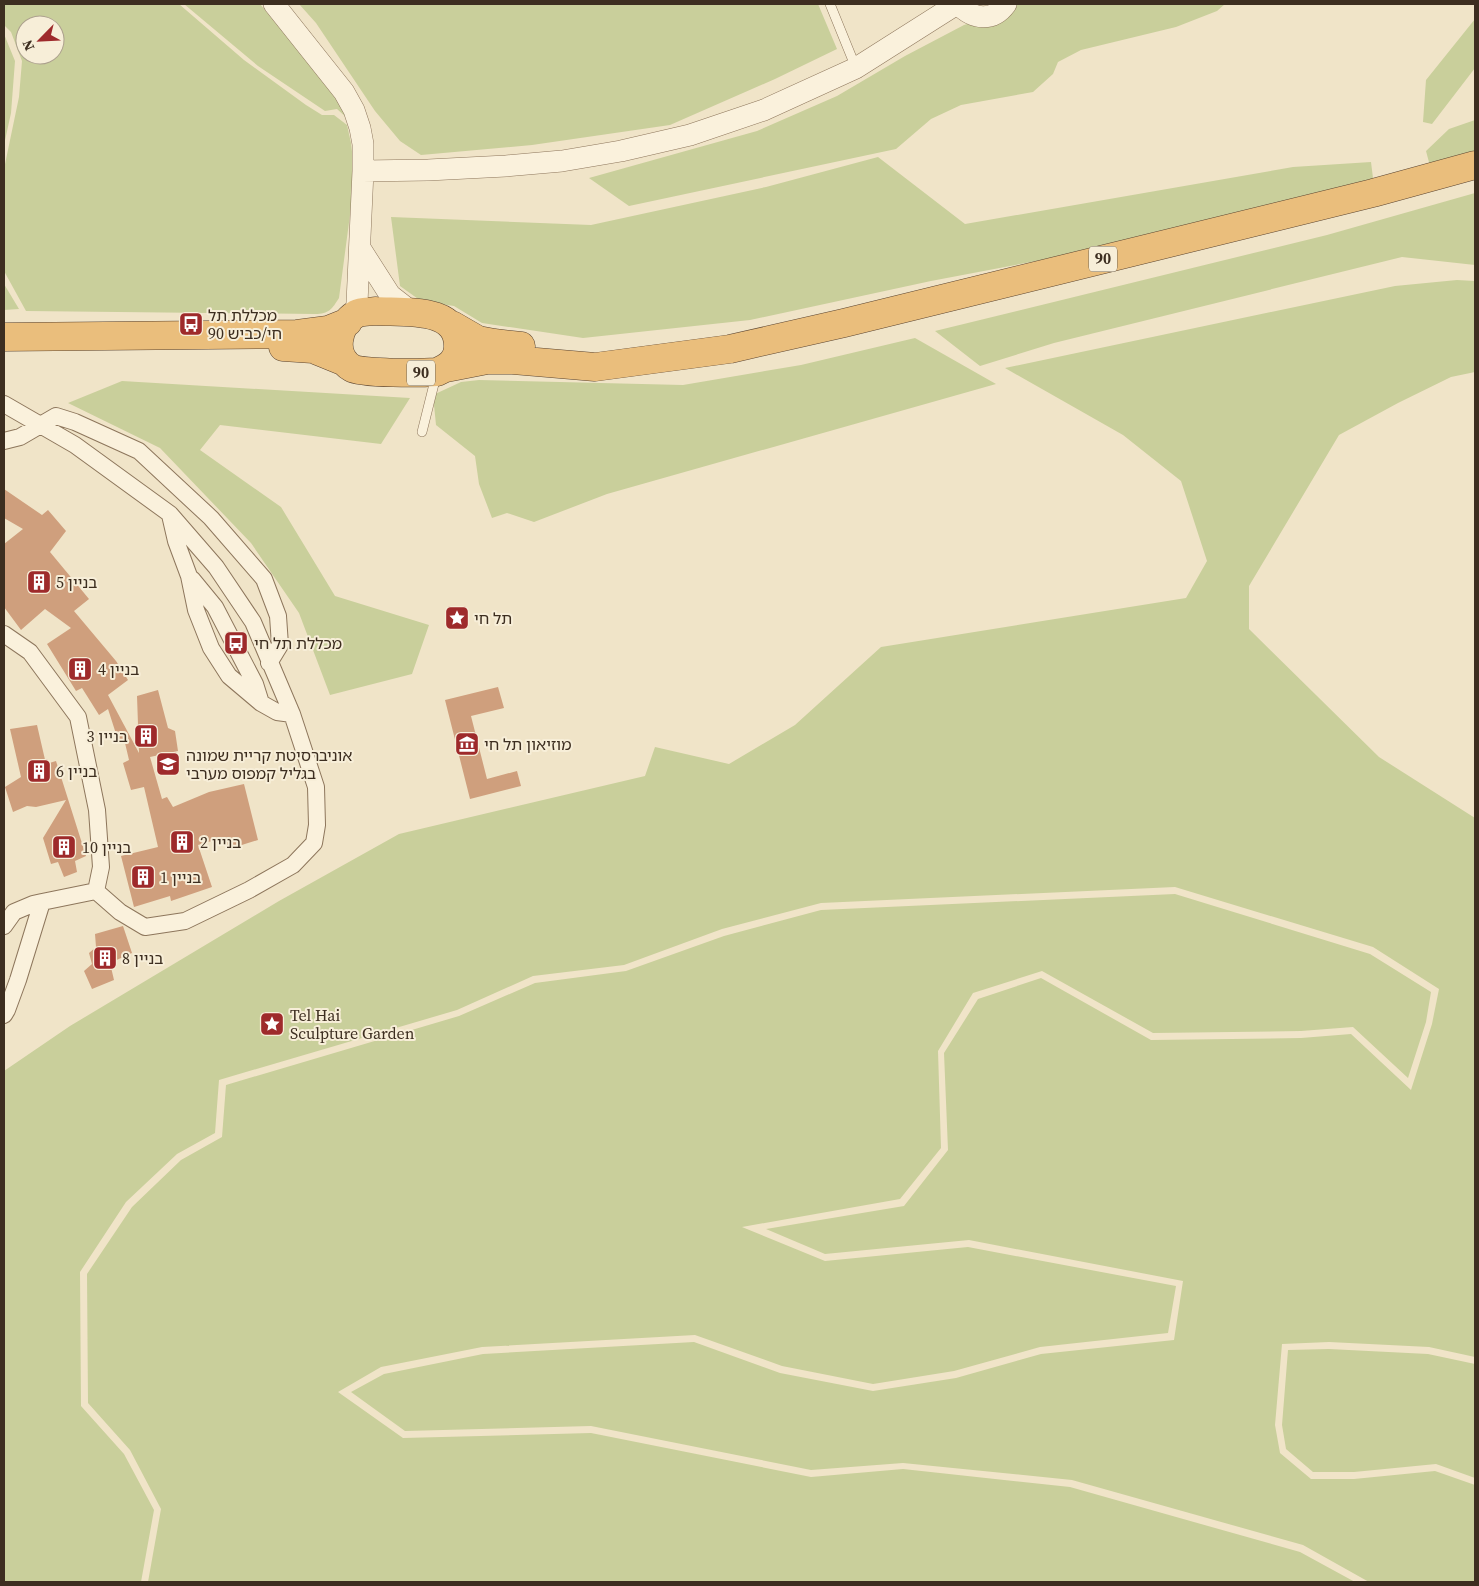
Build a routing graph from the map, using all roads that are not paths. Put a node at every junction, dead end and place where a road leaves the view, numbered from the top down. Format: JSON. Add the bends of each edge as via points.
{"nodes":[{"id":1,"x":274,"y":4,"type":"edge"},
{"id":2,"x":830,"y":4,"type":"edge"},
{"id":3,"x":957,"y":4,"type":"edge"},
{"id":4,"x":1006,"y":4,"type":"edge"},
{"id":5,"x":856,"y":68,"type":"junction"},
{"id":6,"x":1475,"y":165,"type":"edge"},
{"id":7,"x":363,"y":171,"type":"junction"},
{"id":8,"x":360,"y":248,"type":"junction"},
{"id":9,"x":413,"y":313,"type":"junction"},
{"id":10,"x":352,"y":318,"type":"junction"},
{"id":11,"x":452,"y":325,"type":"junction"},
{"id":12,"x":4,"y":337,"type":"edge"},
{"id":13,"x":730,"y":349,"type":"junction"},
{"id":14,"x":4,"y":353,"type":"edge"},
{"id":15,"x":346,"y":362,"type":"junction"},
{"id":16,"x":441,"y":370,"type":"junction"},
{"id":17,"x":4,"y":404,"type":"edge"},
{"id":18,"x":40,"y":426,"type":"junction"},
{"id":19,"x":422,"y":432,"type":"dead end"},
{"id":20,"x":4,"y":441,"type":"edge"},
{"id":21,"x":170,"y":514,"type":"junction"},
{"id":22,"x":189,"y":576,"type":"junction"},
{"id":23,"x":4,"y":634,"type":"edge"},
{"id":24,"x":269,"y":663,"type":"junction"},
{"id":25,"x":260,"y":703,"type":"junction"},
{"id":26,"x":292,"y":714,"type":"junction"},
{"id":27,"x":96,"y":891,"type":"junction"},
{"id":28,"x":42,"y":902,"type":"junction"},
{"id":29,"x":4,"y":926,"type":"edge"},
{"id":30,"x":4,"y":1015,"type":"edge"}],
"edges":[{"from":1,"to":7,"type":"street","via":[[344,92],[354,110],[363,144]]},
{"from":2,"to":5,"type":"lane"},
{"from":3,"to":4,"type":"street","via":[[979,16],[996,14]]},
{"from":3,"to":5,"type":"street"},
{"from":5,"to":7,"type":"street","via":[[764,110],[690,135],[621,151],[562,162]]},
{"from":6,"to":13,"type":"highway","number":"90"},
{"from":7,"to":8,"type":"street"},
{"from":8,"to":9,"type":"street","via":[[390,296]]},
{"from":8,"to":10,"type":"street","via":[[357,303]]},
{"from":9,"to":10,"type":"highway","number":"90","via":[[366,312]]},
{"from":9,"to":11,"type":"highway","number":"90","via":[[437,316]]},
{"from":10,"to":12,"type":"highway","number":"90","via":[[328,330],[297,334]]},
{"from":10,"to":15,"type":"highway","via":[[342,328],[339,341]]},
{"from":11,"to":13,"type":"highway","number":"90","via":[[478,340],[494,344],[590,351]]},
{"from":11,"to":16,"type":"highway","number":"90","via":[[456,331],[457,356],[453,363]]},
{"from":13,"to":16,"type":"highway","number":"90","via":[[595,367],[487,360]]},
{"from":14,"to":15,"type":"highway","number":"90","via":[[275,346],[313,350]]},
{"from":15,"to":16,"type":"highway","number":"90","via":[[358,370],[426,373]]},
{"from":16,"to":19,"type":"lane"},
{"from":17,"to":18,"type":"street"},
{"from":18,"to":20,"type":"street"},
{"from":18,"to":21,"type":"street","via":[[76,445]]},
{"from":18,"to":24,"type":"street","via":[[56,416],[139,451],[211,518],[264,579],[278,616],[280,645]]},
{"from":21,"to":22,"type":"street"},
{"from":21,"to":24,"type":"street","via":[[216,567],[248,614]]},
{"from":22,"to":25,"type":"street","via":[[215,607],[252,677]]},
{"from":22,"to":25,"type":"street","via":[[196,610],[211,648],[229,676]]},
{"from":23,"to":27,"type":"street","via":[[30,652],[78,717],[97,810],[101,867]]},
{"from":24,"to":26,"type":"street"},
{"from":25,"to":26,"type":"street","via":[[276,712]]},
{"from":26,"to":27,"type":"street","via":[[316,787],[314,843],[293,865],[185,921],[145,927],[120,912]]},
{"from":27,"to":28,"type":"street"},
{"from":28,"to":29,"type":"street","via":[[14,912]]},
{"from":28,"to":30,"type":"street"}]}
